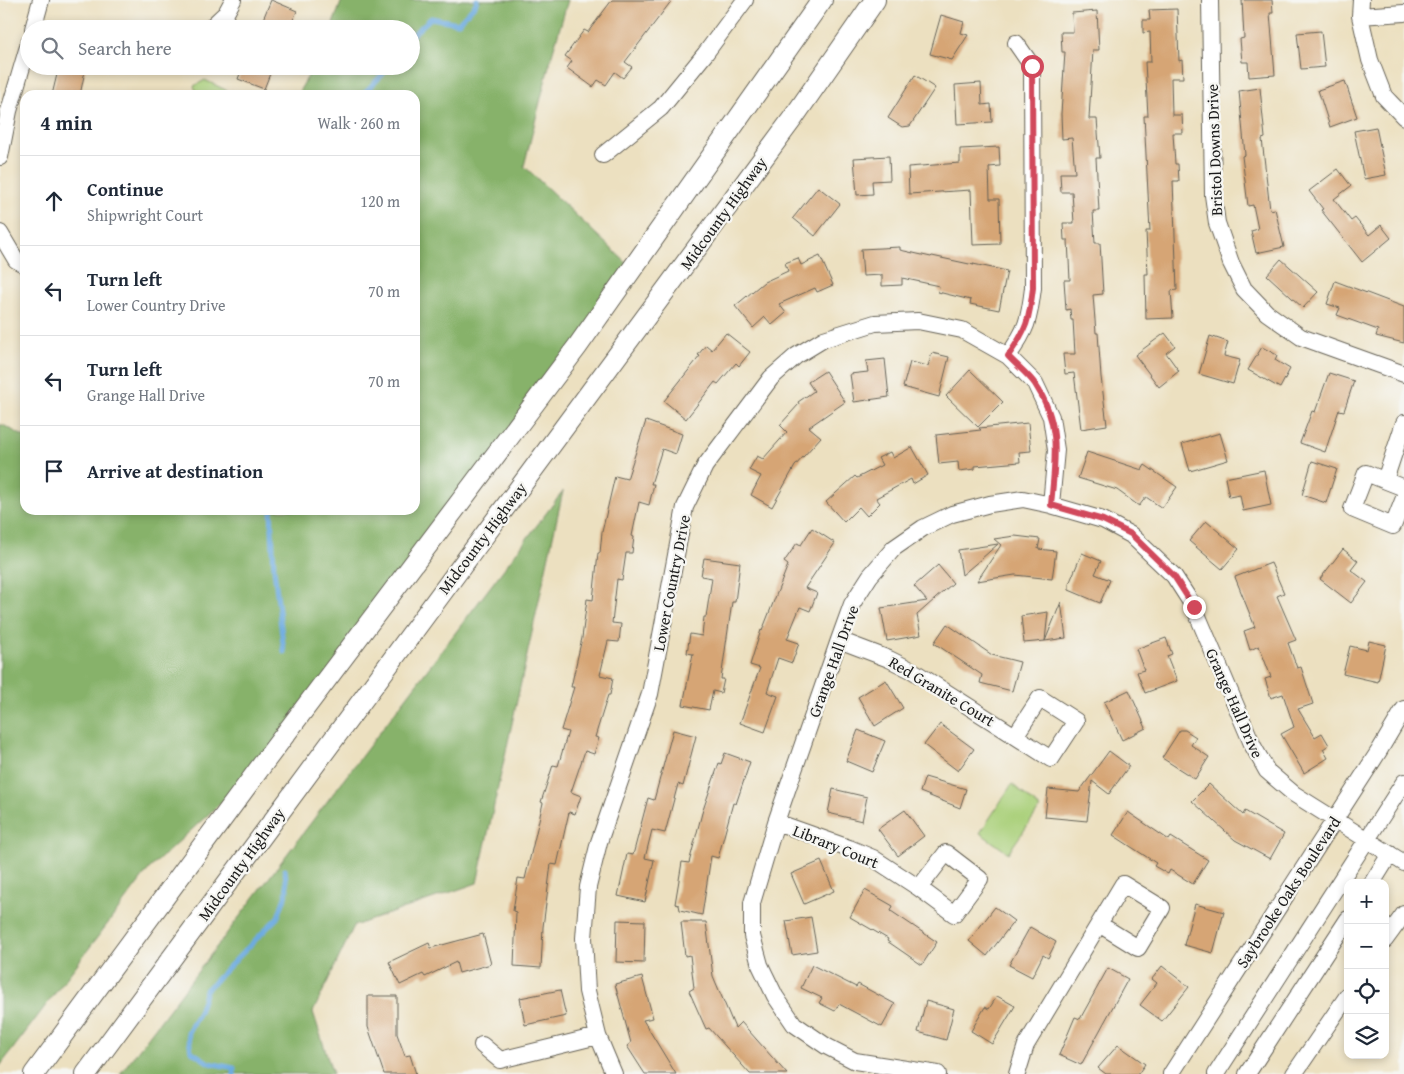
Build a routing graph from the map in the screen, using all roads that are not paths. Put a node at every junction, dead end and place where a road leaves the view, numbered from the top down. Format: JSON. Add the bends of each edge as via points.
{"nodes":[{"id":1,"x":41,"y":0,"type":"edge"},
{"id":2,"x":233,"y":0,"type":"edge"},
{"id":3,"x":745,"y":0,"type":"edge"},
{"id":4,"x":822,"y":0,"type":"edge"},
{"id":5,"x":875,"y":0,"type":"edge"},
{"id":6,"x":1210,"y":0,"type":"edge"},
{"id":7,"x":1361,"y":8,"type":"edge"},
{"id":8,"x":1404,"y":13,"type":"edge"},
{"id":9,"x":35,"y":20,"type":"edge"},
{"id":10,"x":219,"y":20,"type":"edge"},
{"id":11,"x":1016,"y":44,"type":"dead end"},
{"id":12,"x":20,"y":74,"type":"edge"},
{"id":13,"x":1404,"y":117,"type":"edge"},
{"id":14,"x":603,"y":155,"type":"dead end"},
{"id":15,"x":0,"y":157,"type":"edge"},
{"id":16,"x":0,"y":233,"type":"edge"},
{"id":17,"x":20,"y":263,"type":"edge"},
{"id":18,"x":1008,"y":356,"type":"junction"},
{"id":19,"x":1404,"y":374,"type":"edge"},
{"id":20,"x":1404,"y":423,"type":"edge"},
{"id":21,"x":1385,"y":480,"type":"junction"},
{"id":22,"x":1404,"y":488,"type":"edge"},
{"id":23,"x":1404,"y":498,"type":"edge"},
{"id":24,"x":1051,"y":505,"type":"junction"},
{"id":25,"x":838,"y":640,"type":"junction"},
{"id":26,"x":1404,"y":709,"type":"edge"},
{"id":27,"x":1015,"y":736,"type":"dead end"},
{"id":28,"x":1404,"y":782,"type":"edge"},
{"id":29,"x":1335,"y":820,"type":"junction"},
{"id":30,"x":776,"y":822,"type":"junction"},
{"id":31,"x":1367,"y":840,"type":"junction"},
{"id":32,"x":1390,"y":854,"type":"junction"},
{"id":33,"x":1404,"y":863,"type":"edge"},
{"id":34,"x":1374,"y":879,"type":"edge"},
{"id":35,"x":920,"y":888,"type":"dead end"},
{"id":36,"x":1404,"y":914,"type":"edge"},
{"id":37,"x":1099,"y":924,"type":"dead end"},
{"id":38,"x":1345,"y":924,"type":"edge"},
{"id":39,"x":1389,"y":935,"type":"edge"},
{"id":40,"x":1344,"y":1001,"type":"edge"},
{"id":41,"x":598,"y":1036,"type":"junction"},
{"id":42,"x":482,"y":1045,"type":"dead end"},
{"id":43,"x":852,"y":1068,"type":"edge"},
{"id":44,"x":34,"y":1074,"type":"edge"},
{"id":45,"x":86,"y":1074,"type":"edge"},
{"id":46,"x":614,"y":1074,"type":"edge"},
{"id":47,"x":938,"y":1074,"type":"edge"},
{"id":48,"x":1017,"y":1074,"type":"edge"},
{"id":49,"x":1171,"y":1074,"type":"edge"},
{"id":50,"x":1216,"y":1074,"type":"edge"},
{"id":51,"x":1247,"y":1074,"type":"edge"},
{"id":52,"x":1294,"y":1074,"type":"edge"}],
"edges":[{"from":1,"to":9,"type":"street"},
{"from":2,"to":10,"type":"street"},
{"from":3,"to":14,"type":"street","via":[[661,108]]},
{"from":4,"to":44,"type":"main road","via":[[577,347]]},
{"from":5,"to":45,"type":"main road","name":"Midcounty Highway","via":[[782,134]]},
{"from":6,"to":19,"type":"street","name":"Bristol Downs Drive","via":[[1216,223],[1244,289],[1267,314],[1301,337]]},
{"from":7,"to":8,"type":"street"},
{"from":7,"to":13,"type":"street","via":[[1370,60],[1384,96]]},
{"from":11,"to":18,"type":"street","via":[[1032,66],[1033,288],[1030,319]]},
{"from":12,"to":15,"type":"street"},
{"from":16,"to":17,"type":"street"},
{"from":18,"to":24,"type":"street","name":"Lower Country Drive","via":[[1035,384],[1051,417],[1056,450]]},
{"from":18,"to":41,"type":"street","name":"Lower Country Drive","via":[[962,330],[918,321],[874,323],[824,339],[796,356],[771,378],[705,466],[685,507],[650,694],[599,842],[588,888],[584,938],[587,990]]},
{"from":20,"to":21,"type":"street"},
{"from":21,"to":22,"type":"street"},
{"from":21,"to":23,"type":"street","via":[[1366,473],[1352,509],[1393,526]]},
{"from":24,"to":25,"type":"street","name":"Grange Hall Drive","via":[[1023,499],[990,504],[952,514],[924,528],[894,548],[870,576],[852,604]]},
{"from":24,"to":29,"type":"street","name":"Grange Hall Drive","via":[[1103,520],[1131,534],[1174,576],[1194,607],[1253,746],[1267,771],[1294,794]]},
{"from":25,"to":27,"type":"street","name":"Red Granite Court","via":[[913,671]]},
{"from":25,"to":30,"type":"street","name":"Grange Hall Drive"},
{"from":26,"to":29,"type":"street","name":"Saybrooke Oaks Boulevard"},
{"from":28,"to":31,"type":"street"},
{"from":29,"to":31,"type":"street","name":"Grange Hall Drive"},
{"from":29,"to":49,"type":"street","name":"Saybrooke Oaks Boulevard"},
{"from":30,"to":35,"type":"street","name":"Library Court","via":[[873,858]]},
{"from":30,"to":43,"type":"street","name":"Grange Hall Drive","via":[[752,903],[752,936],[760,965],[794,1024]]},
{"from":31,"to":32,"type":"street","name":"Grange Hall Drive"},
{"from":31,"to":50,"type":"street"},
{"from":32,"to":33,"type":"street","name":"Grange Hall Drive"},
{"from":32,"to":34,"type":"street"},
{"from":36,"to":39,"type":"street"},
{"from":37,"to":48,"type":"street","via":[[1026,1045]]},
{"from":38,"to":51,"type":"street"},
{"from":40,"to":52,"type":"street"},
{"from":41,"to":42,"type":"street","via":[[500,1060]]},
{"from":41,"to":46,"type":"street","name":"Lower Country Drive"},
{"from":43,"to":47,"type":"street","name":"Grange Hall Drive"}]}
